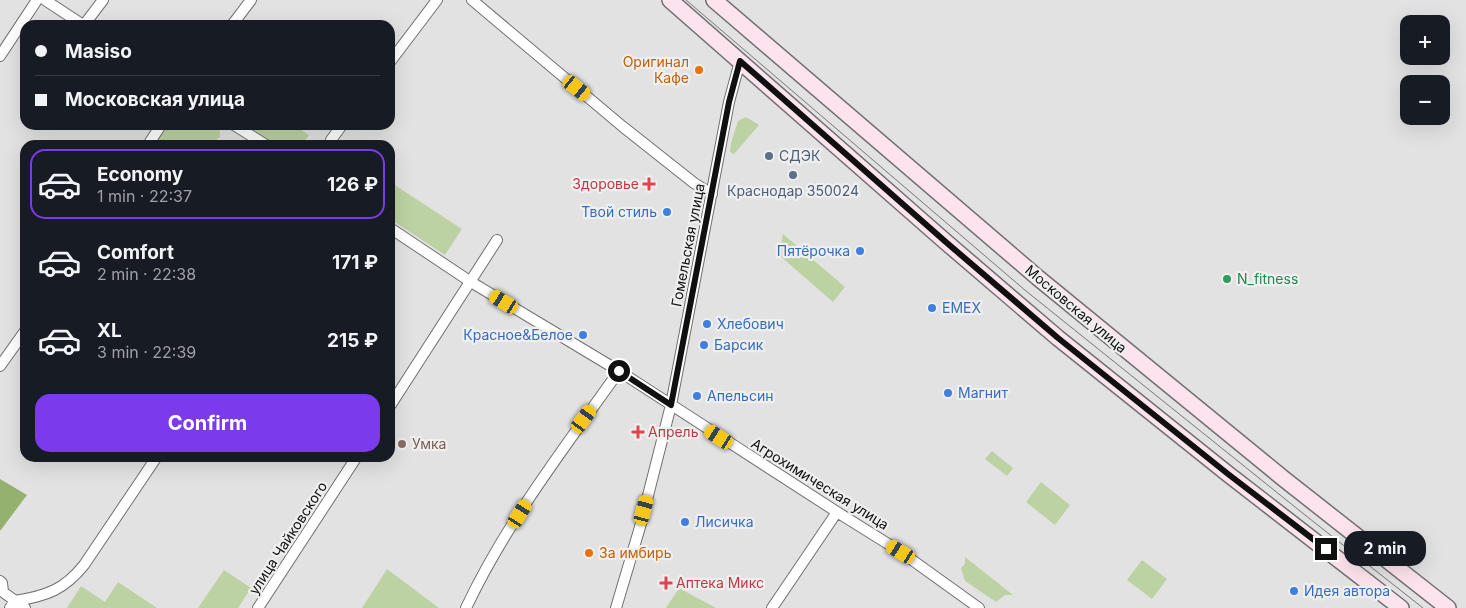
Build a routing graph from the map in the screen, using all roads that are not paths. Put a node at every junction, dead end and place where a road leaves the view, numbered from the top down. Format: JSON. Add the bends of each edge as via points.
{"nodes":[{"id":1,"x":37,"y":0,"type":"edge"},
{"id":2,"x":45,"y":0,"type":"edge"},
{"id":3,"x":103,"y":0,"type":"edge"},
{"id":4,"x":251,"y":0,"type":"edge"},
{"id":5,"x":436,"y":0,"type":"edge"},
{"id":6,"x":472,"y":0,"type":"edge"},
{"id":7,"x":670,"y":0,"type":"edge"},
{"id":8,"x":714,"y":0,"type":"edge"},
{"id":9,"x":24,"y":20,"type":"edge"},
{"id":10,"x":76,"y":20,"type":"edge"},
{"id":11,"x":88,"y":20,"type":"edge"},
{"id":12,"x":236,"y":20,"type":"edge"},
{"id":13,"x":20,"y":26,"type":"edge"},
{"id":14,"x":395,"y":55,"type":"edge"},
{"id":15,"x":0,"y":56,"type":"edge"},
{"id":16,"x":740,"y":61,"type":"junction"},
{"id":17,"x":242,"y":130,"type":"edge"},
{"id":18,"x":338,"y":130,"type":"edge"},
{"id":19,"x":258,"y":140,"type":"edge"},
{"id":20,"x":331,"y":140,"type":"dead end"},
{"id":21,"x":712,"y":194,"type":"junction"},
{"id":22,"x":395,"y":231,"type":"edge"},
{"id":23,"x":497,"y":240,"type":"dead end"},
{"id":24,"x":471,"y":282,"type":"junction"},
{"id":25,"x":20,"y":338,"type":"edge"},
{"id":26,"x":0,"y":366,"type":"edge"},
{"id":27,"x":619,"y":371,"type":"junction"},
{"id":28,"x":395,"y":398,"type":"edge"},
{"id":29,"x":671,"y":405,"type":"junction"},
{"id":30,"x":153,"y":462,"type":"edge"},
{"id":31,"x":353,"y":462,"type":"edge"},
{"id":32,"x":837,"y":512,"type":"junction"},
{"id":33,"x":0,"y":581,"type":"edge"},
{"id":34,"x":13,"y":604,"type":"edge"},
{"id":35,"x":976,"y":607,"type":"edge"},
{"id":36,"x":25,"y":608,"type":"edge"},
{"id":37,"x":258,"y":608,"type":"edge"},
{"id":38,"x":466,"y":608,"type":"edge"},
{"id":39,"x":616,"y":608,"type":"edge"},
{"id":40,"x":772,"y":608,"type":"edge"},
{"id":41,"x":1401,"y":608,"type":"edge"},
{"id":42,"x":1448,"y":608,"type":"edge"}],
"edges":[{"from":1,"to":9,"type":"street"},
{"from":2,"to":10,"type":"street"},
{"from":3,"to":11,"type":"street"},
{"from":4,"to":12,"type":"street"},
{"from":5,"to":14,"type":"street"},
{"from":6,"to":21,"type":"street","via":[[622,126]]},
{"from":7,"to":16,"type":"street"},
{"from":8,"to":42,"type":"street","name":"Московская улица","via":[[1037,277]]},
{"from":13,"to":15,"type":"street"},
{"from":16,"to":21,"type":"street","name":"Гомельская улица"},
{"from":16,"to":41,"type":"street","via":[[1058,338]]},
{"from":17,"to":19,"type":"street"},
{"from":18,"to":20,"type":"street"},
{"from":21,"to":29,"type":"street","name":"Гомельская улица"},
{"from":22,"to":24,"type":"street","name":"Агрохимическая улица"},
{"from":23,"to":24,"type":"street"},
{"from":24,"to":27,"type":"street","name":"Агрохимическая улица"},
{"from":24,"to":28,"type":"street"},
{"from":25,"to":26,"type":"street"},
{"from":27,"to":29,"type":"street","name":"Агрохимическая улица"},
{"from":27,"to":38,"type":"street","via":[[530,498],[480,578]]},
{"from":29,"to":32,"type":"street","name":"Агрохимическая улица"},
{"from":29,"to":39,"type":"street","name":"Гомельская улица"},
{"from":30,"to":34,"type":"street","via":[[72,579],[40,597]]},
{"from":31,"to":37,"type":"street","name":"улица Чайковского"},
{"from":32,"to":35,"type":"street","name":"Агрохимическая улица","via":[[901,552]]},
{"from":32,"to":40,"type":"street"},
{"from":33,"to":34,"type":"street","via":[[3,592]]},
{"from":34,"to":36,"type":"street"}]}
